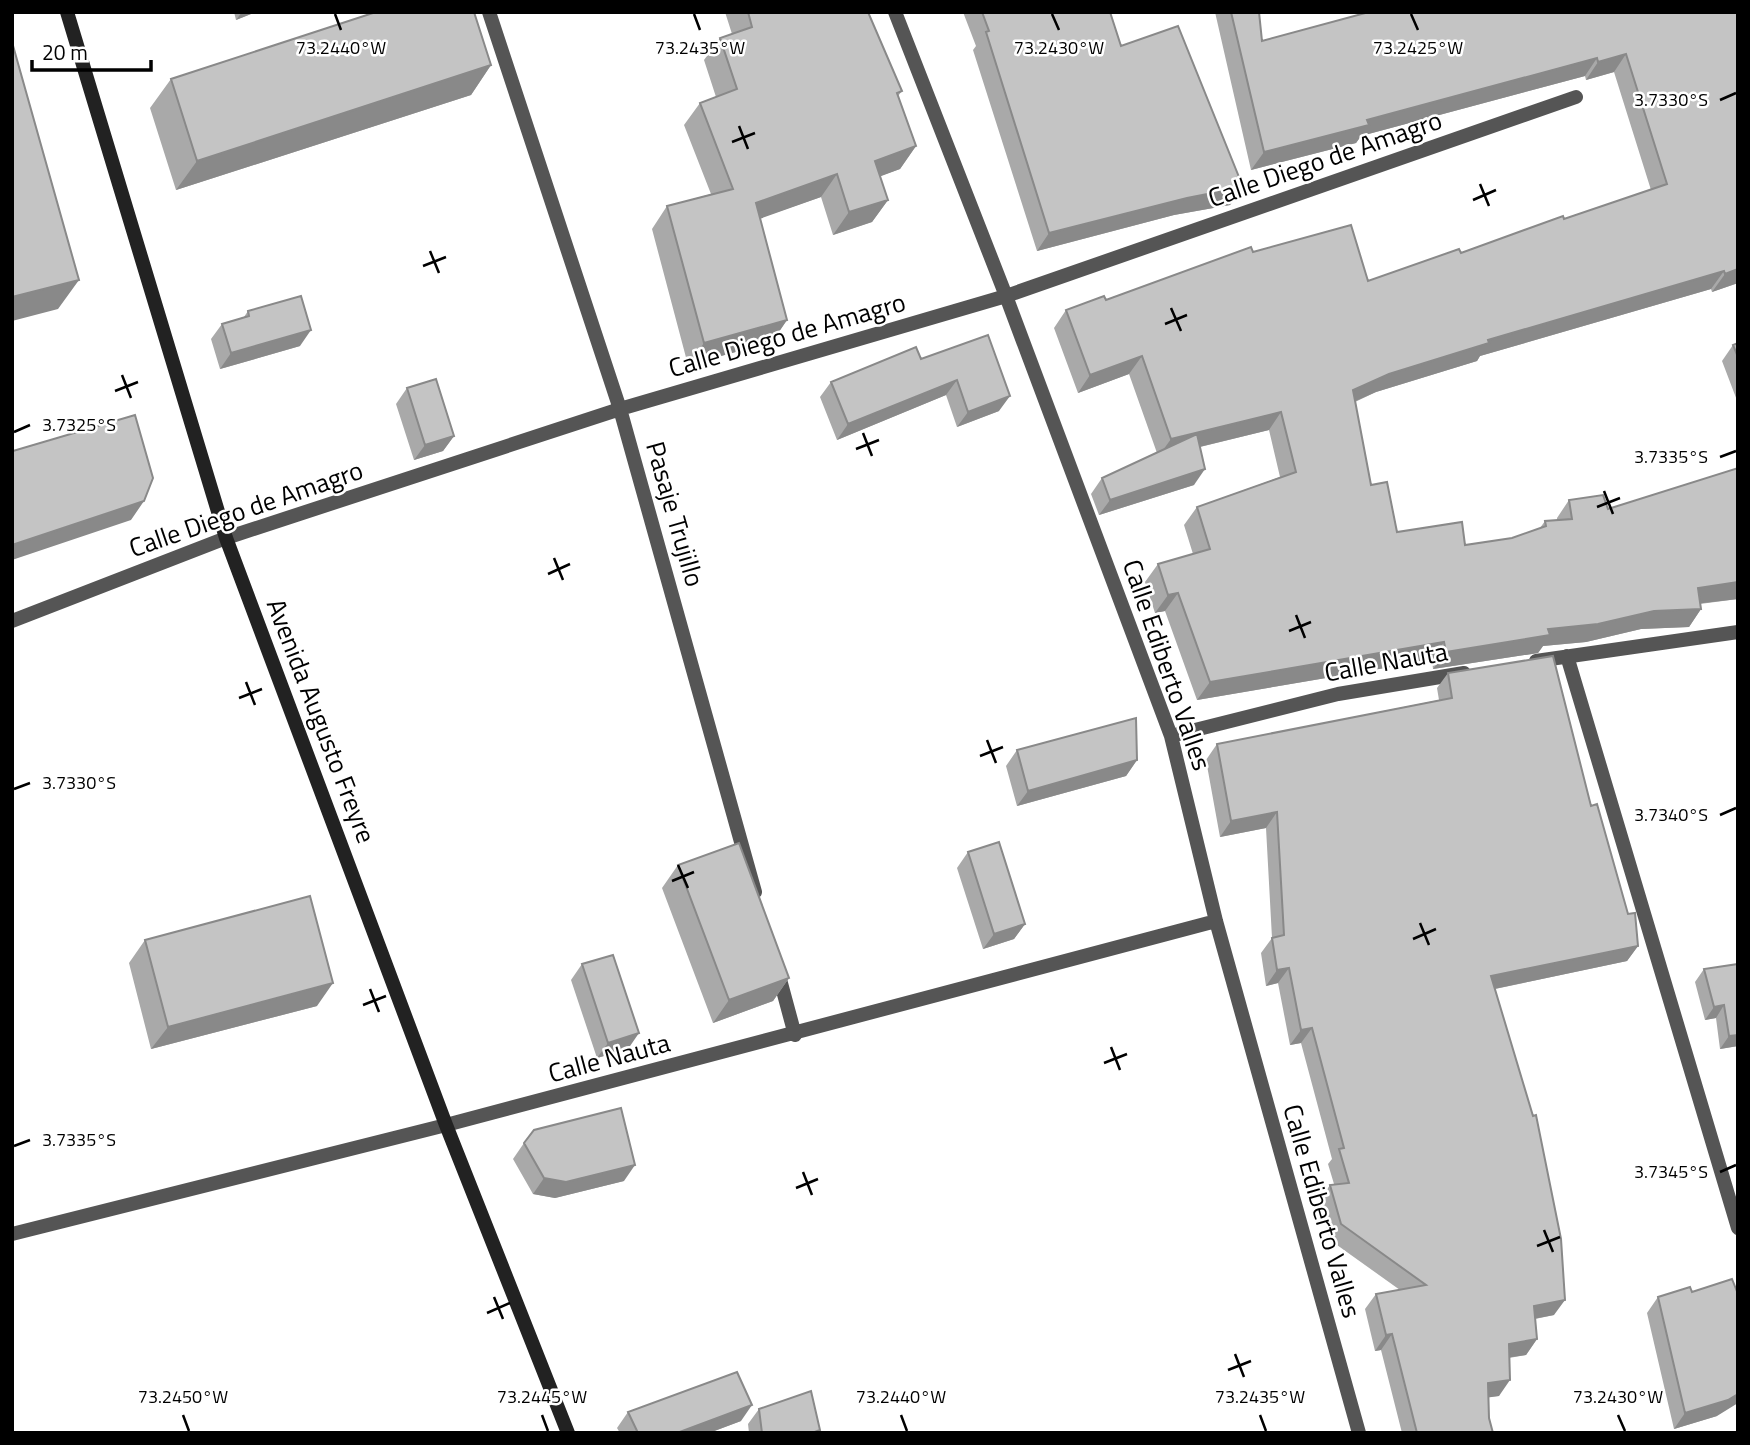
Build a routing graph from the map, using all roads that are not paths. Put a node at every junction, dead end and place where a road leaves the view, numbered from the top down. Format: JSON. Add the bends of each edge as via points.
{"nodes":[{"id":1,"x":67,"y":12,"type":"edge"},
{"id":2,"x":489,"y":12,"type":"edge"},
{"id":3,"x":895,"y":12,"type":"edge"},
{"id":4,"x":1576,"y":97,"type":"dead end"},
{"id":5,"x":1006,"y":296,"type":"junction"},
{"id":6,"x":620,"y":409,"type":"junction"},
{"id":7,"x":226,"y":538,"type":"junction"},
{"id":8,"x":12,"y":621,"type":"edge"},
{"id":9,"x":1738,"y":632,"type":"edge"},
{"id":10,"x":1567,"y":656,"type":"junction"},
{"id":11,"x":1527,"y":663,"type":"edge"},
{"id":12,"x":1473,"y":671,"type":"edge"},
{"id":13,"x":1171,"y":736,"type":"junction"},
{"id":14,"x":758,"y":901,"type":"edge"},
{"id":15,"x":1216,"y":921,"type":"junction"},
{"id":16,"x":773,"y":955,"type":"edge"},
{"id":17,"x":795,"y":1035,"type":"junction"},
{"id":18,"x":446,"y":1125,"type":"junction"},
{"id":19,"x":1738,"y":1228,"type":"edge"},
{"id":20,"x":12,"y":1234,"type":"edge"},
{"id":21,"x":568,"y":1433,"type":"edge"},
{"id":22,"x":1359,"y":1433,"type":"edge"}],
"edges":[{"from":1,"to":7,"type":"main road","name":"Avenida Augusto Freyre"},
{"from":2,"to":6,"type":"street","name":"Pasaje Trujillo"},
{"from":3,"to":5,"type":"street","name":"Calle Ediberto Valles"},
{"from":4,"to":5,"type":"street","name":"Calle Diego de Amagro"},
{"from":5,"to":6,"type":"street","name":"Calle Diego de Amagro"},
{"from":5,"to":13,"type":"street","name":"Calle Ediberto Valles"},
{"from":6,"to":7,"type":"street","name":"Calle Diego de Amagro"},
{"from":6,"to":14,"type":"street","name":"Pasaje Trujillo"},
{"from":7,"to":8,"type":"street","name":"Calle Diego de Amagro"},
{"from":7,"to":18,"type":"main road","name":"Avenida Augusto Freyre"},
{"from":9,"to":10,"type":"street"},
{"from":10,"to":11,"type":"street"},
{"from":10,"to":19,"type":"street"},
{"from":12,"to":13,"type":"street","name":"Calle Nauta","via":[[1338,694]]},
{"from":13,"to":15,"type":"street","name":"Calle Ediberto Valles"},
{"from":15,"to":17,"type":"street","name":"Calle Nauta"},
{"from":15,"to":22,"type":"street","name":"Calle Ediberto Valles"},
{"from":16,"to":17,"type":"street"},
{"from":17,"to":18,"type":"street","name":"Calle Nauta"},
{"from":18,"to":20,"type":"street","name":"Calle Nauta"},
{"from":18,"to":21,"type":"main road","name":"Avenida Augusto Freyre"}]}
